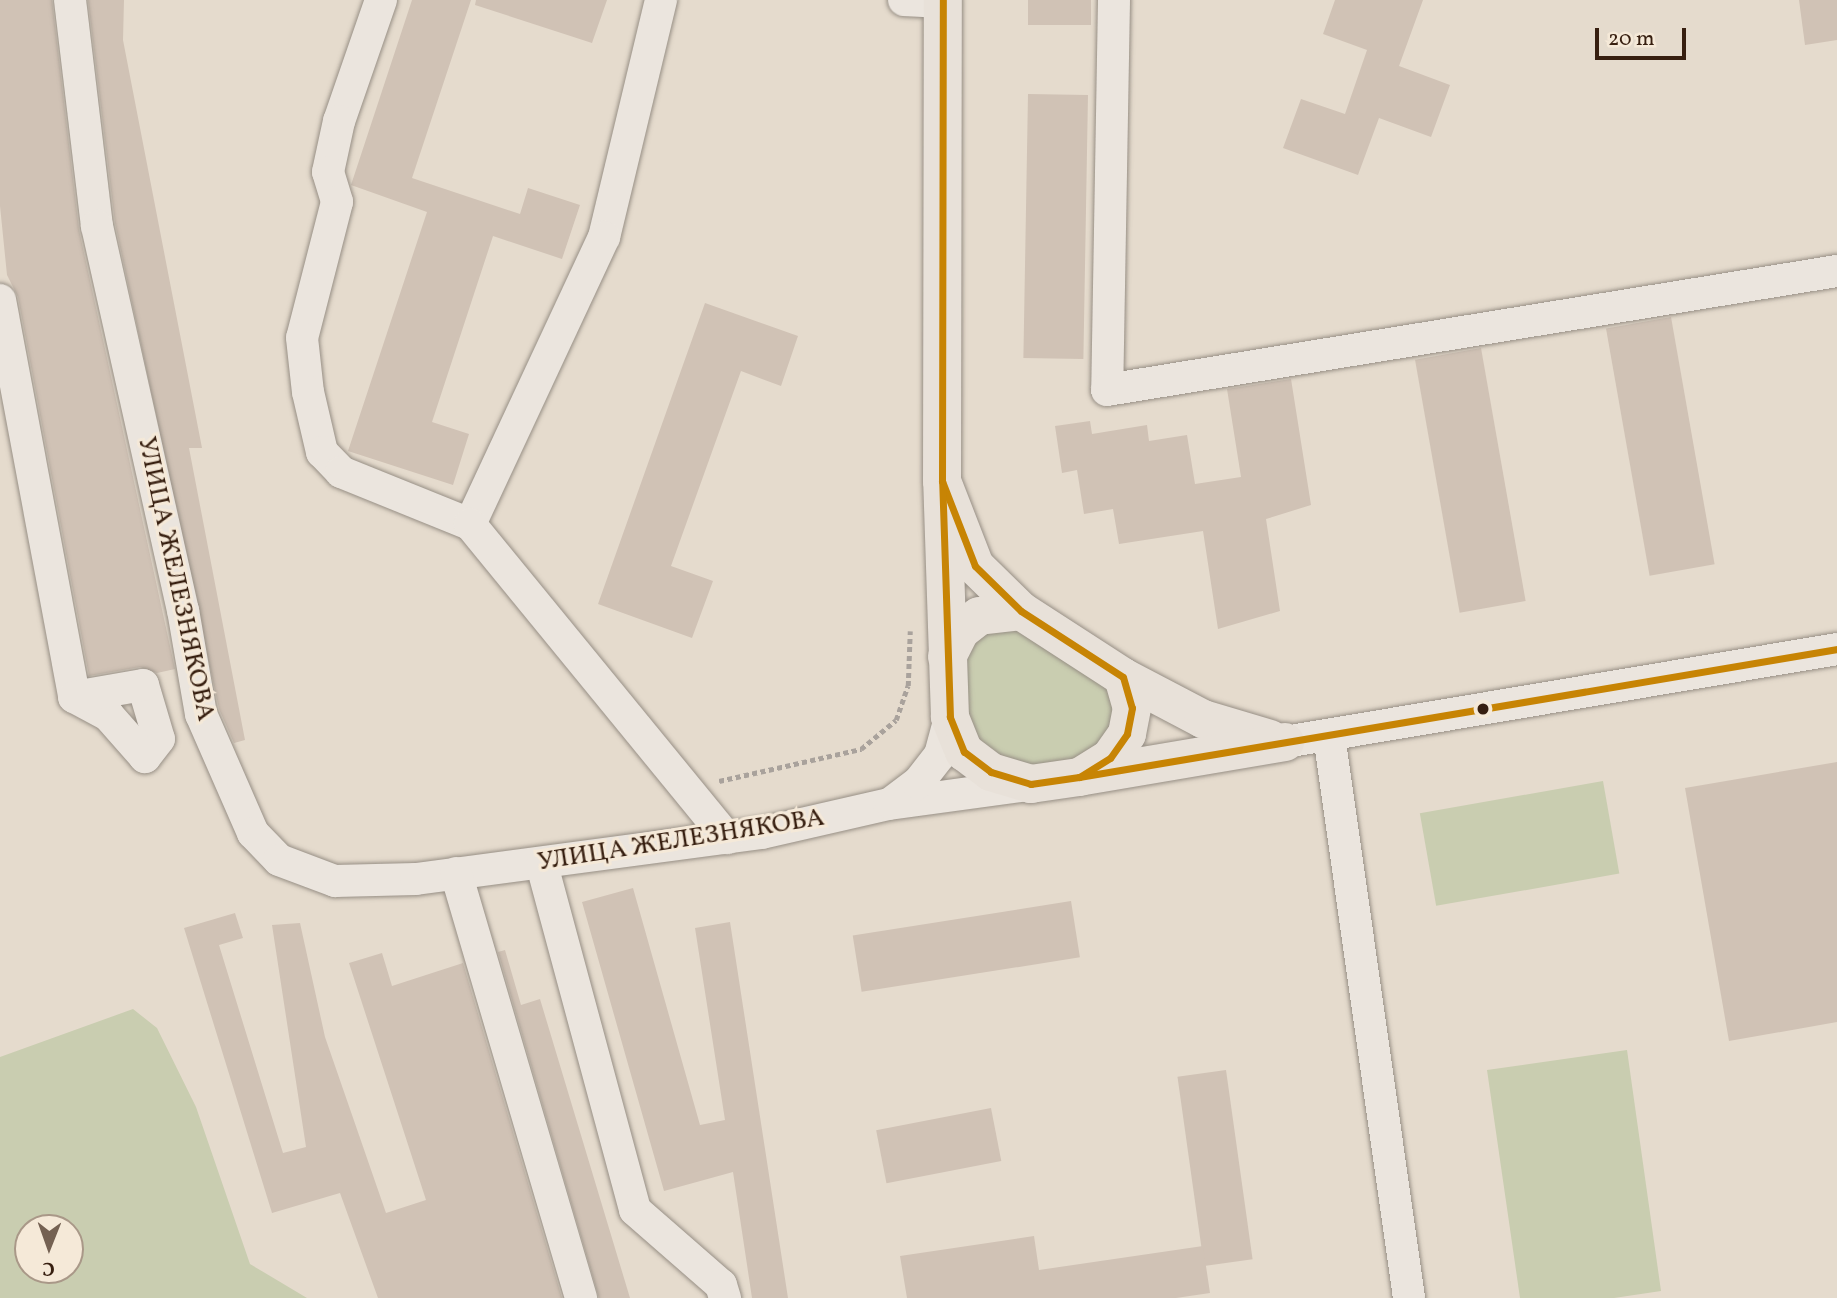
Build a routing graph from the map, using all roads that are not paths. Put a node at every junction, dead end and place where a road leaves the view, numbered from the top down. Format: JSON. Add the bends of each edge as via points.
{"nodes":[{"id":1,"x":70,"y":0,"type":"edge"},
{"id":2,"x":381,"y":0,"type":"edge"},
{"id":3,"x":661,"y":0,"type":"edge"},
{"id":4,"x":904,"y":0,"type":"edge"},
{"id":5,"x":1114,"y":0,"type":"edge"},
{"id":6,"x":943,"y":1,"type":"edge"},
{"id":7,"x":1837,"y":271,"type":"edge"},
{"id":8,"x":0,"y":300,"type":"edge"},
{"id":9,"x":942,"y":481,"type":"junction"},
{"id":10,"x":470,"y":524,"type":"junction"},
{"id":11,"x":1021,"y":611,"type":"junction"},
{"id":12,"x":1837,"y":649,"type":"edge"},
{"id":13,"x":947,"y":657,"type":"junction"},
{"id":14,"x":1123,"y":677,"type":"junction"},
{"id":15,"x":74,"y":697,"type":"dead end"},
{"id":16,"x":950,"y":717,"type":"junction"},
{"id":17,"x":1329,"y":735,"type":"junction"},
{"id":18,"x":1285,"y":742,"type":"junction"},
{"id":19,"x":1080,"y":777,"type":"junction"},
{"id":20,"x":1031,"y":784,"type":"junction"},
{"id":21,"x":889,"y":804,"type":"junction"},
{"id":22,"x":727,"y":838,"type":"junction"},
{"id":23,"x":542,"y":865,"type":"junction"},
{"id":24,"x":456,"y":873,"type":"junction"},
{"id":25,"x":581,"y":1298,"type":"edge"},
{"id":26,"x":725,"y":1298,"type":"edge"},
{"id":27,"x":1409,"y":1298,"type":"edge"}],
"edges":[{"from":1,"to":24,"type":"street","name":"УЛИЦА ЖЕЛЕЗНЯКОВА","via":[[97,226],[183,610],[201,714],[237,799],[253,833],[279,860],[302,873],[335,881]]},
{"from":2,"to":10,"type":"street","via":[[339,121],[328,172],[337,202],[302,338],[307,392],[322,452],[341,472]]},
{"from":3,"to":10,"type":"street","via":[[604,237]]},
{"from":4,"to":6,"type":"street"},
{"from":5,"to":7,"type":"street","via":[[1107,390]]},
{"from":6,"to":9,"type":"main road"},
{"from":8,"to":15,"type":"street"},
{"from":9,"to":11,"type":"main road","via":[[975,566]]},
{"from":9,"to":13,"type":"main road"},
{"from":10,"to":22,"type":"street"},
{"from":11,"to":13,"type":"main road","via":[[979,616],[960,631]]},
{"from":11,"to":14,"type":"main road"},
{"from":12,"to":17,"type":"street"},
{"from":13,"to":16,"type":"main road"},
{"from":14,"to":18,"type":"main road","via":[[1203,719]]},
{"from":14,"to":19,"type":"main road","via":[[1132,708],[1127,734],[1110,758]]},
{"from":16,"to":20,"type":"main road","via":[[964,751],[991,772]]},
{"from":16,"to":21,"type":"street","name":"УЛИЦА ЖЕЛЕЗНЯКОВА","via":[[940,755],[918,783]]},
{"from":17,"to":18,"type":"street"},
{"from":17,"to":27,"type":"street"},
{"from":18,"to":19,"type":"main road"},
{"from":19,"to":20,"type":"main road"},
{"from":20,"to":21,"type":"street","name":"УЛИЦА ЖЕЛЕЗНЯКОВА"},
{"from":21,"to":22,"type":"street","name":"УЛИЦА ЖЕЛЕЗНЯКОВА"},
{"from":22,"to":23,"type":"street","name":"УЛИЦА ЖЕЛЕЗНЯКОВА"},
{"from":23,"to":24,"type":"street","name":"УЛИЦА ЖЕЛЕЗНЯКОВА"},
{"from":23,"to":26,"type":"street","via":[[635,1210],[721,1285]]},
{"from":24,"to":25,"type":"street"}]}
